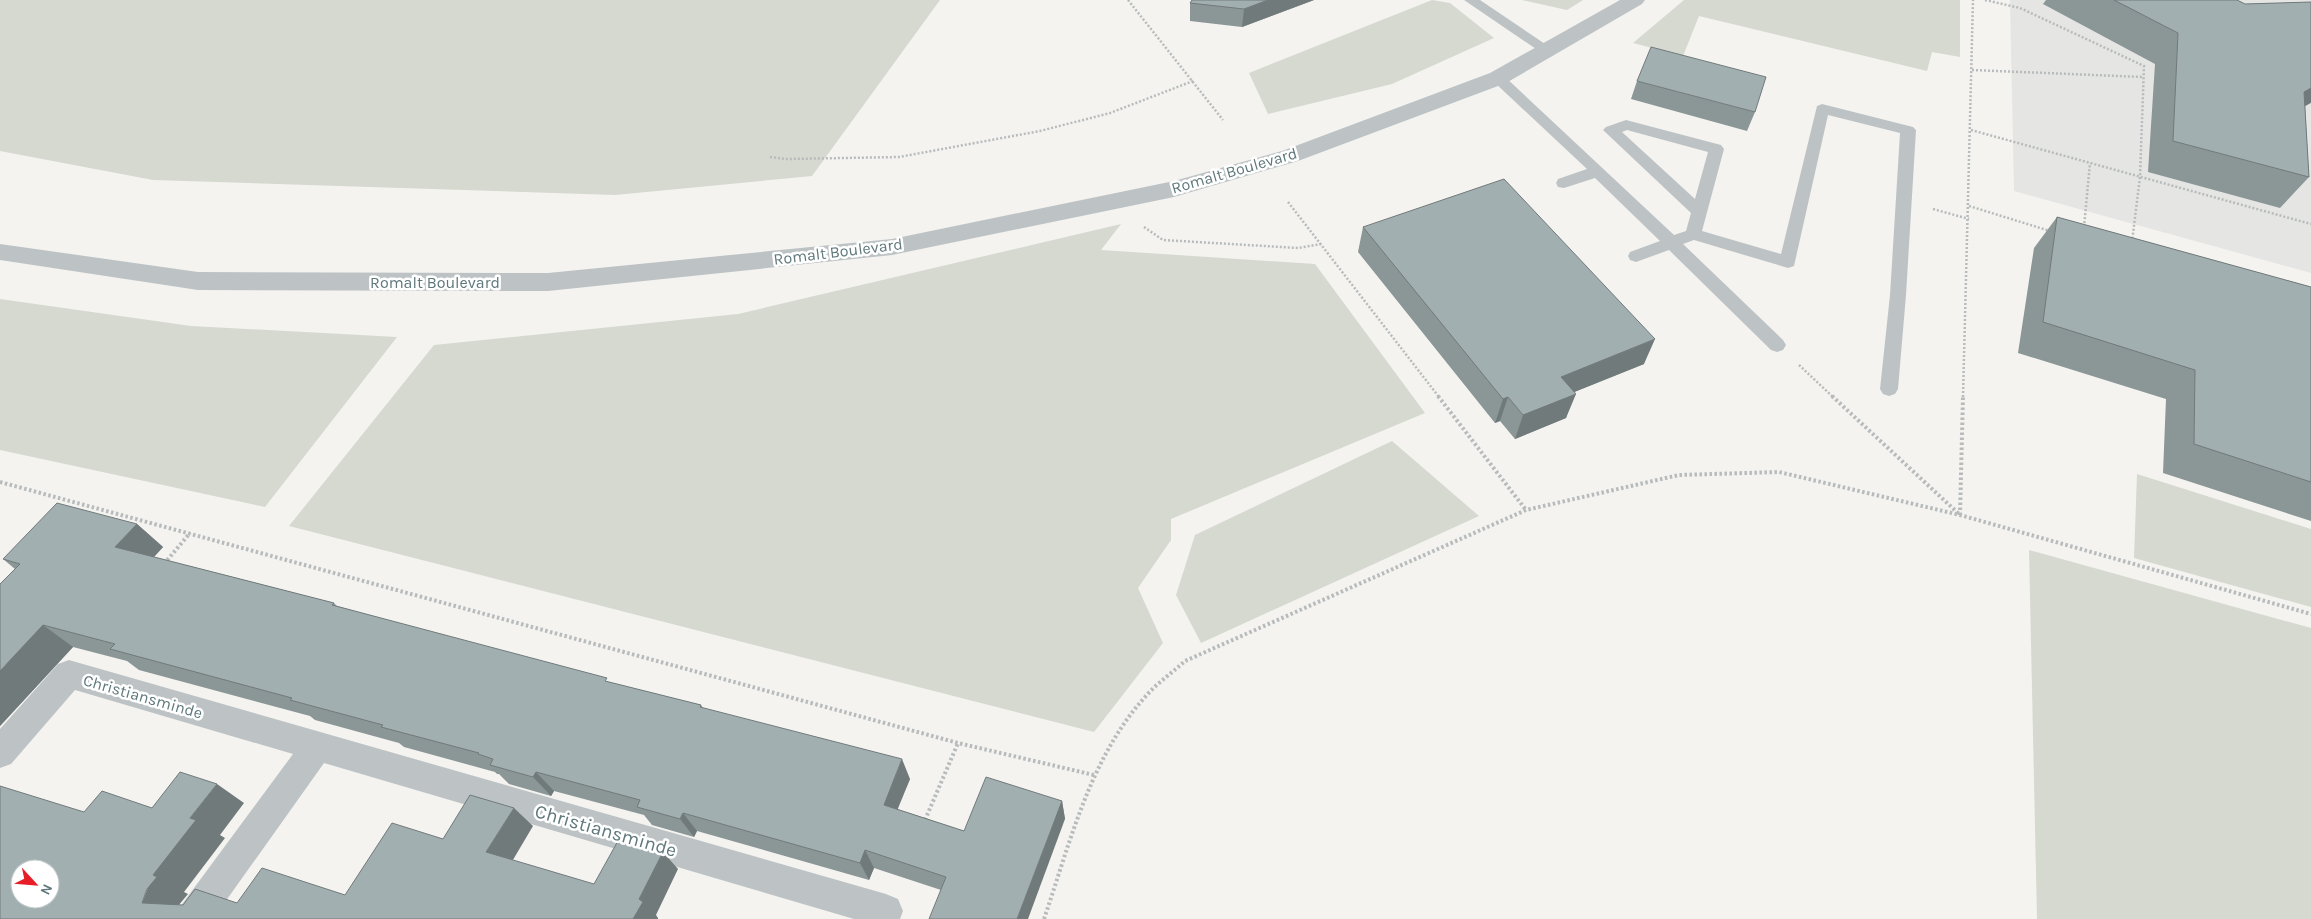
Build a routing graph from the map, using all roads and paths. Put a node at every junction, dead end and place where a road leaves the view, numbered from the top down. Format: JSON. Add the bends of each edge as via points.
{"nodes":[{"id":1,"x":1128,"y":0,"type":"edge"},
{"id":2,"x":1470,"y":0,"type":"edge"},
{"id":3,"x":1635,"y":0,"type":"edge"},
{"id":4,"x":1972,"y":0,"type":"edge"},
{"id":5,"x":1985,"y":0,"type":"edge"},
{"id":6,"x":1546,"y":50,"type":"junction"},
{"id":7,"x":1972,"y":70,"type":"junction"},
{"id":8,"x":2143,"y":77,"type":"junction"},
{"id":9,"x":1498,"y":78,"type":"junction"},
{"id":10,"x":1193,"y":81,"type":"junction"},
{"id":11,"x":1224,"y":120,"type":"dead end"},
{"id":12,"x":1971,"y":130,"type":"junction"},
{"id":13,"x":770,"y":157,"type":"dead end"},
{"id":14,"x":2090,"y":164,"type":"junction"},
{"id":15,"x":1598,"y":171,"type":"junction"},
{"id":16,"x":2140,"y":177,"type":"junction"},
{"id":17,"x":1564,"y":183,"type":"dead end"},
{"id":18,"x":1127,"y":199,"type":"junction"},
{"id":19,"x":1288,"y":202,"type":"dead end"},
{"id":20,"x":1969,"y":206,"type":"junction"},
{"id":21,"x":1699,"y":212,"type":"junction"},
{"id":22,"x":2311,"y":224,"type":"edge"},
{"id":23,"x":2084,"y":231,"type":"edge"},
{"id":24,"x":2055,"y":232,"type":"edge"},
{"id":25,"x":1693,"y":234,"type":"junction"},
{"id":26,"x":1670,"y":243,"type":"junction"},
{"id":27,"x":1321,"y":244,"type":"junction"},
{"id":28,"x":2131,"y":245,"type":"edge"},
{"id":29,"x":0,"y":252,"type":"edge"},
{"id":30,"x":1636,"y":256,"type":"dead end"},
{"id":31,"x":1777,"y":345,"type":"joint"},
{"id":32,"x":1889,"y":389,"type":"dead end"},
{"id":33,"x":0,"y":482,"type":"edge"},
{"id":34,"x":1526,"y":510,"type":"junction"},
{"id":35,"x":1960,"y":515,"type":"junction"},
{"id":36,"x":190,"y":532,"type":"junction"},
{"id":37,"x":158,"y":570,"type":"edge"},
{"id":38,"x":2311,"y":614,"type":"edge"},
{"id":39,"x":958,"y":743,"type":"junction"},
{"id":40,"x":317,"y":746,"type":"junction"},
{"id":41,"x":0,"y":753,"type":"edge"},
{"id":42,"x":1094,"y":775,"type":"junction"},
{"id":43,"x":924,"y":823,"type":"edge"},
{"id":44,"x":192,"y":919,"type":"edge"},
{"id":45,"x":882,"y":919,"type":"edge"},
{"id":46,"x":1044,"y":919,"type":"edge"}],
"edges":[{"from":1,"to":10,"type":"path"},
{"from":2,"to":6,"type":"lane"},
{"from":3,"to":6,"type":"street","name":"Romalt Boulevard"},
{"from":4,"to":7,"type":"path"},
{"from":5,"to":8,"type":"path","via":[[2020,8],[2144,66]]},
{"from":6,"to":9,"type":"street","name":"Romalt Boulevard"},
{"from":7,"to":8,"type":"path"},
{"from":7,"to":12,"type":"path"},
{"from":8,"to":16,"type":"path"},
{"from":9,"to":15,"type":"lane"},
{"from":9,"to":18,"type":"street","name":"Romalt Boulevard","via":[[1290,156]]},
{"from":10,"to":11,"type":"path"},
{"from":10,"to":13,"type":"path","via":[[1110,113],[1040,131],[908,155],[855,159]]},
{"from":12,"to":14,"type":"path"},
{"from":12,"to":20,"type":"path"},
{"from":14,"to":16,"type":"path"},
{"from":14,"to":23,"type":"path"},
{"from":15,"to":17,"type":"lane"},
{"from":15,"to":26,"type":"lane"},
{"from":16,"to":22,"type":"path"},
{"from":16,"to":28,"type":"path"},
{"from":18,"to":27,"type":"path","via":[[1147,230],[1163,240],[1298,248]]},
{"from":18,"to":29,"type":"street","name":"Romalt Boulevard","via":[[892,247],[548,282],[198,281]]},
{"from":19,"to":27,"type":"path"},
{"from":20,"to":24,"type":"path"},
{"from":20,"to":35,"type":"path"},
{"from":21,"to":21,"type":"lane","via":[[1617,136],[1610,130],[1626,125],[1716,150]]},
{"from":21,"to":25,"type":"lane"},
{"from":25,"to":26,"type":"lane"},
{"from":25,"to":32,"type":"lane","via":[[1788,262],[1822,109],[1908,130]]},
{"from":26,"to":30,"type":"lane"},
{"from":26,"to":31,"type":"lane"},
{"from":27,"to":34,"type":"path"},
{"from":31,"to":35,"type":"path"},
{"from":33,"to":36,"type":"path"},
{"from":34,"to":35,"type":"path","via":[[1679,475],[1779,472]]},
{"from":34,"to":42,"type":"path","via":[[1185,661],[1140,702]]},
{"from":35,"to":38,"type":"path"},
{"from":36,"to":37,"type":"path"},
{"from":36,"to":39,"type":"path"},
{"from":39,"to":42,"type":"path"},
{"from":39,"to":43,"type":"path"},
{"from":40,"to":41,"type":"street","name":"Christiansminde","via":[[69,674]]},
{"from":40,"to":44,"type":"street"},
{"from":40,"to":45,"type":"street","name":"Christiansminde","via":[[886,911]]},
{"from":42,"to":46,"type":"path"}]}
